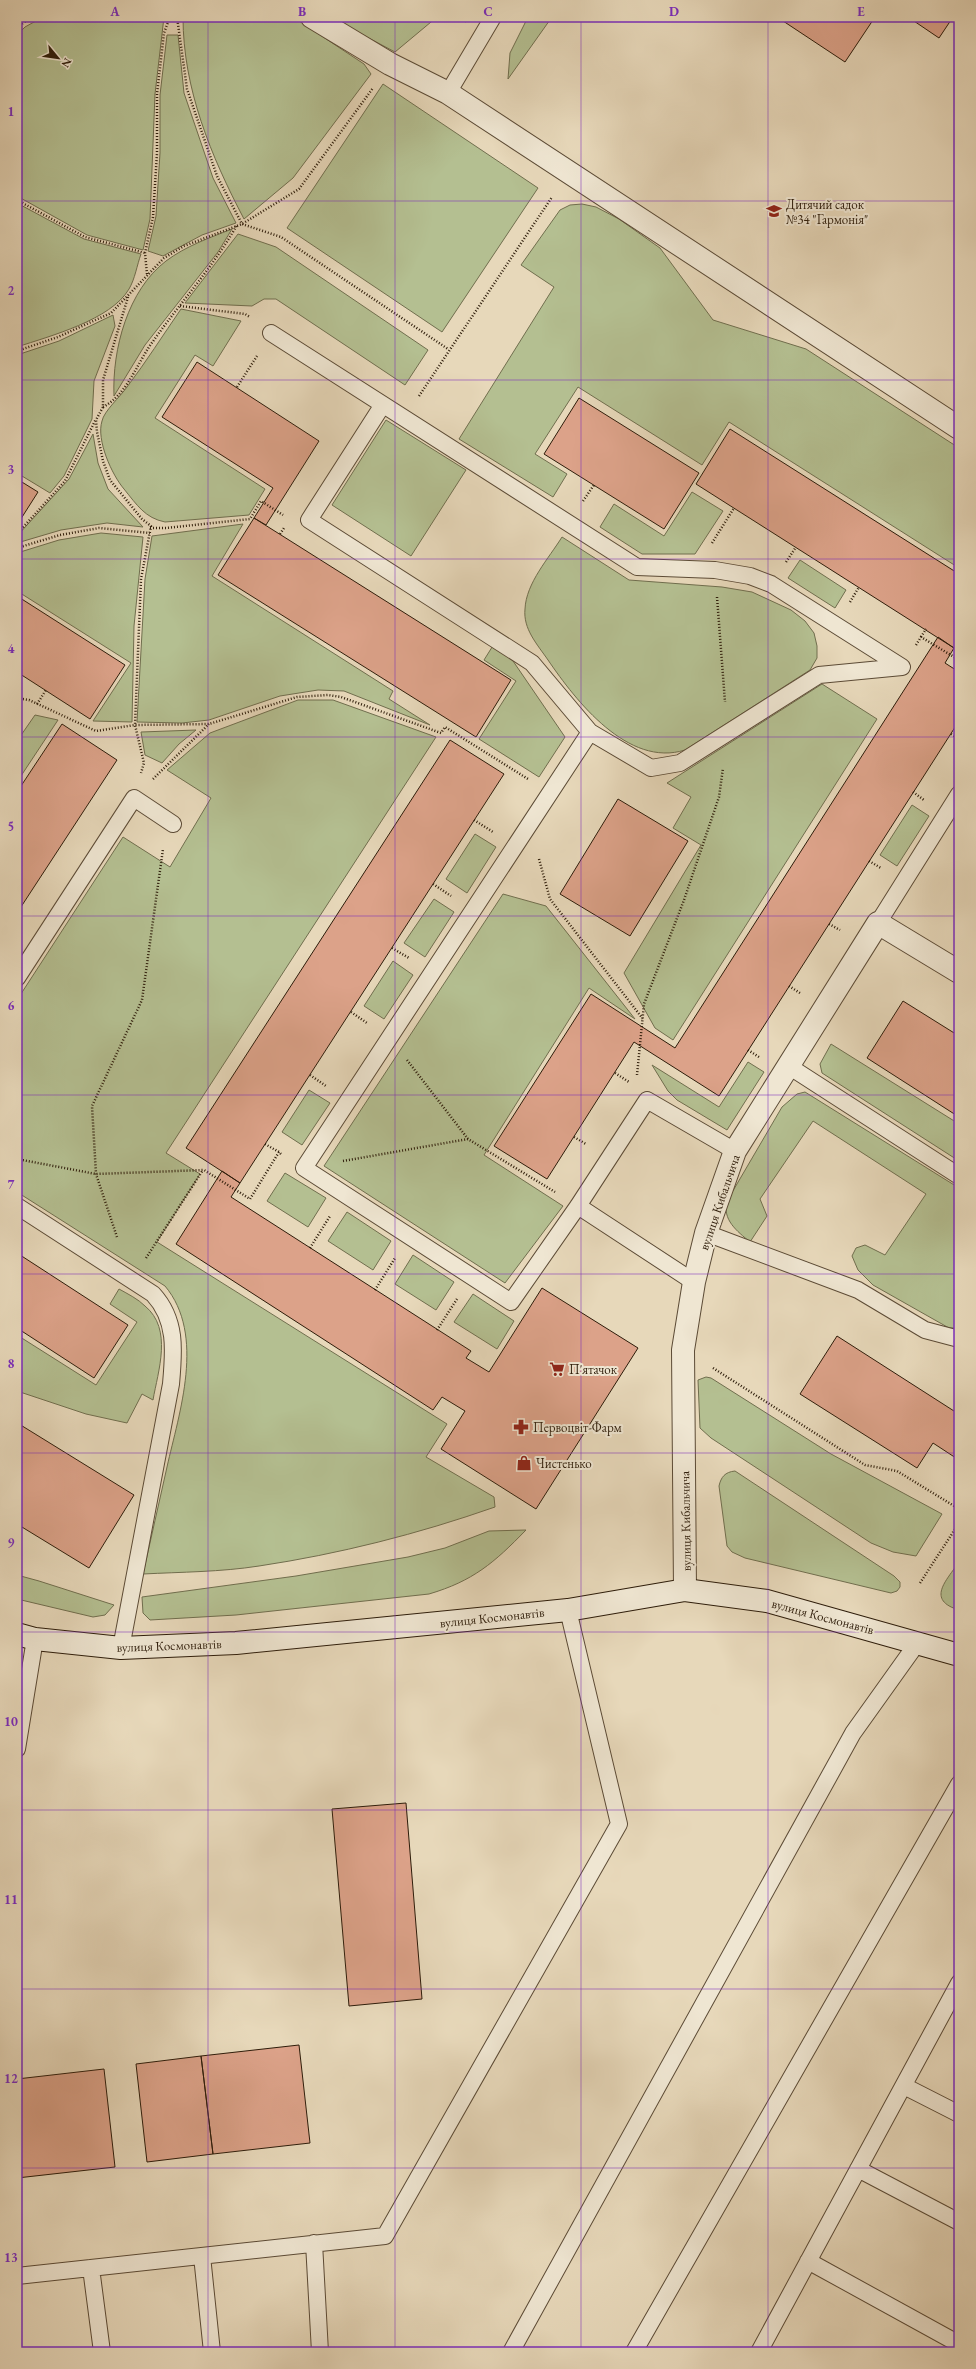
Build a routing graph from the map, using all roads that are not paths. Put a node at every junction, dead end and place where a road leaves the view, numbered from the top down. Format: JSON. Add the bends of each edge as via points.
{"nodes":[{"id":1,"x":312,"y":17,"type":"edge"},
{"id":2,"x":493,"y":17,"type":"edge"},
{"id":3,"x":448,"y":93,"type":"junction"},
{"id":4,"x":271,"y":333,"type":"road end"},
{"id":5,"x":382,"y":406,"type":"junction"},
{"id":6,"x":959,"y":428,"type":"edge"},
{"id":7,"x":590,"y":732,"type":"junction"},
{"id":8,"x":959,"y":794,"type":"edge"},
{"id":9,"x":173,"y":824,"type":"road end"},
{"id":10,"x":878,"y":923,"type":"junction"},
{"id":11,"x":959,"y":972,"type":"edge"},
{"id":12,"x":17,"y":978,"type":"edge"},
{"id":13,"x":787,"y":1065,"type":"junction"},
{"id":14,"x":735,"y":1151,"type":"junction"},
{"id":15,"x":959,"y":1176,"type":"edge"},
{"id":16,"x":17,"y":1206,"type":"edge"},
{"id":17,"x":578,"y":1206,"type":"junction"},
{"id":18,"x":706,"y":1233,"type":"junction"},
{"id":19,"x":694,"y":1282,"type":"junction"},
{"id":20,"x":959,"y":1339,"type":"edge"},
{"id":21,"x":685,"y":1590,"type":"junction"},
{"id":22,"x":568,"y":1610,"type":"junction"},
{"id":23,"x":26,"y":1636,"type":"edge"},
{"id":24,"x":918,"y":1642,"type":"junction"},
{"id":25,"x":121,"y":1648,"type":"junction"},
{"id":26,"x":959,"y":1655,"type":"edge"},
{"id":27,"x":17,"y":1749,"type":"edge"},
{"id":28,"x":959,"y":1784,"type":"edge"},
{"id":29,"x":958,"y":1989,"type":"edge"},
{"id":30,"x":904,"y":2086,"type":"junction"},
{"id":31,"x":959,"y":2114,"type":"edge"},
{"id":32,"x":858,"y":2169,"type":"junction"},
{"id":33,"x":959,"y":2222,"type":"edge"},
{"id":34,"x":314,"y":2243,"type":"junction"},
{"id":35,"x":202,"y":2256,"type":"junction"},
{"id":36,"x":808,"y":2262,"type":"junction"},
{"id":37,"x":91,"y":2268,"type":"junction"},
{"id":38,"x":17,"y":2276,"type":"edge"},
{"id":39,"x":959,"y":2344,"type":"edge"},
{"id":40,"x":102,"y":2352,"type":"edge"},
{"id":41,"x":212,"y":2352,"type":"edge"},
{"id":42,"x":320,"y":2352,"type":"edge"},
{"id":43,"x":511,"y":2352,"type":"edge"},
{"id":44,"x":634,"y":2352,"type":"edge"},
{"id":45,"x":758,"y":2352,"type":"edge"}],
"edges":[{"from":1,"to":3,"type":"street","via":[[390,64]]},
{"from":2,"to":3,"type":"lane"},
{"from":3,"to":6,"type":"street"},
{"from":4,"to":5,"type":"lane"},
{"from":5,"to":7,"type":"lane","via":[[309,520],[532,663]]},
{"from":5,"to":7,"type":"lane","via":[[637,567],[715,570],[750,576],[772,584],[902,667],[819,675],[680,763],[651,768]]},
{"from":7,"to":17,"type":"lane","via":[[304,1168],[511,1302]]},
{"from":8,"to":10,"type":"lane"},
{"from":9,"to":12,"type":"lane","via":[[134,798]]},
{"from":10,"to":11,"type":"street"},
{"from":10,"to":13,"type":"street","name":"вулиця Кибальчича"},
{"from":13,"to":14,"type":"street","name":"вулиця Кибальчича"},
{"from":13,"to":15,"type":"lane"},
{"from":14,"to":17,"type":"lane","via":[[647,1100]]},
{"from":14,"to":18,"type":"street","name":"вулиця Кибальчича"},
{"from":16,"to":25,"type":"lane","via":[[152,1294],[163,1304],[173,1333],[171,1384]]},
{"from":17,"to":19,"type":"lane"},
{"from":18,"to":19,"type":"street","name":"вулиця Кибальчича"},
{"from":18,"to":20,"type":"lane","via":[[858,1290],[925,1330]]},
{"from":19,"to":21,"type":"street","name":"вулиця Кибальчича","via":[[684,1350]]},
{"from":21,"to":22,"type":"street","name":"вулиця Космонавтів"},
{"from":21,"to":24,"type":"street","name":"вулиця Космонавтів","via":[[767,1601]]},
{"from":22,"to":25,"type":"street","name":"вулиця Космонавтів","via":[[236,1643]]},
{"from":22,"to":34,"type":"lane","via":[[619,1824],[385,2236]]},
{"from":23,"to":25,"type":"street","name":"вулиця Космонавтів"},
{"from":23,"to":27,"type":"lane"},
{"from":24,"to":26,"type":"street","name":"вулиця Космонавтів"},
{"from":24,"to":43,"type":"lane","via":[[853,1733]]},
{"from":28,"to":44,"type":"lane"},
{"from":29,"to":30,"type":"lane"},
{"from":30,"to":31,"type":"lane"},
{"from":30,"to":32,"type":"lane"},
{"from":32,"to":33,"type":"lane"},
{"from":32,"to":36,"type":"lane"},
{"from":34,"to":35,"type":"lane"},
{"from":34,"to":42,"type":"lane"},
{"from":35,"to":37,"type":"lane"},
{"from":35,"to":41,"type":"lane"},
{"from":36,"to":39,"type":"lane"},
{"from":36,"to":45,"type":"lane"},
{"from":37,"to":38,"type":"lane"},
{"from":37,"to":40,"type":"lane"}]}
